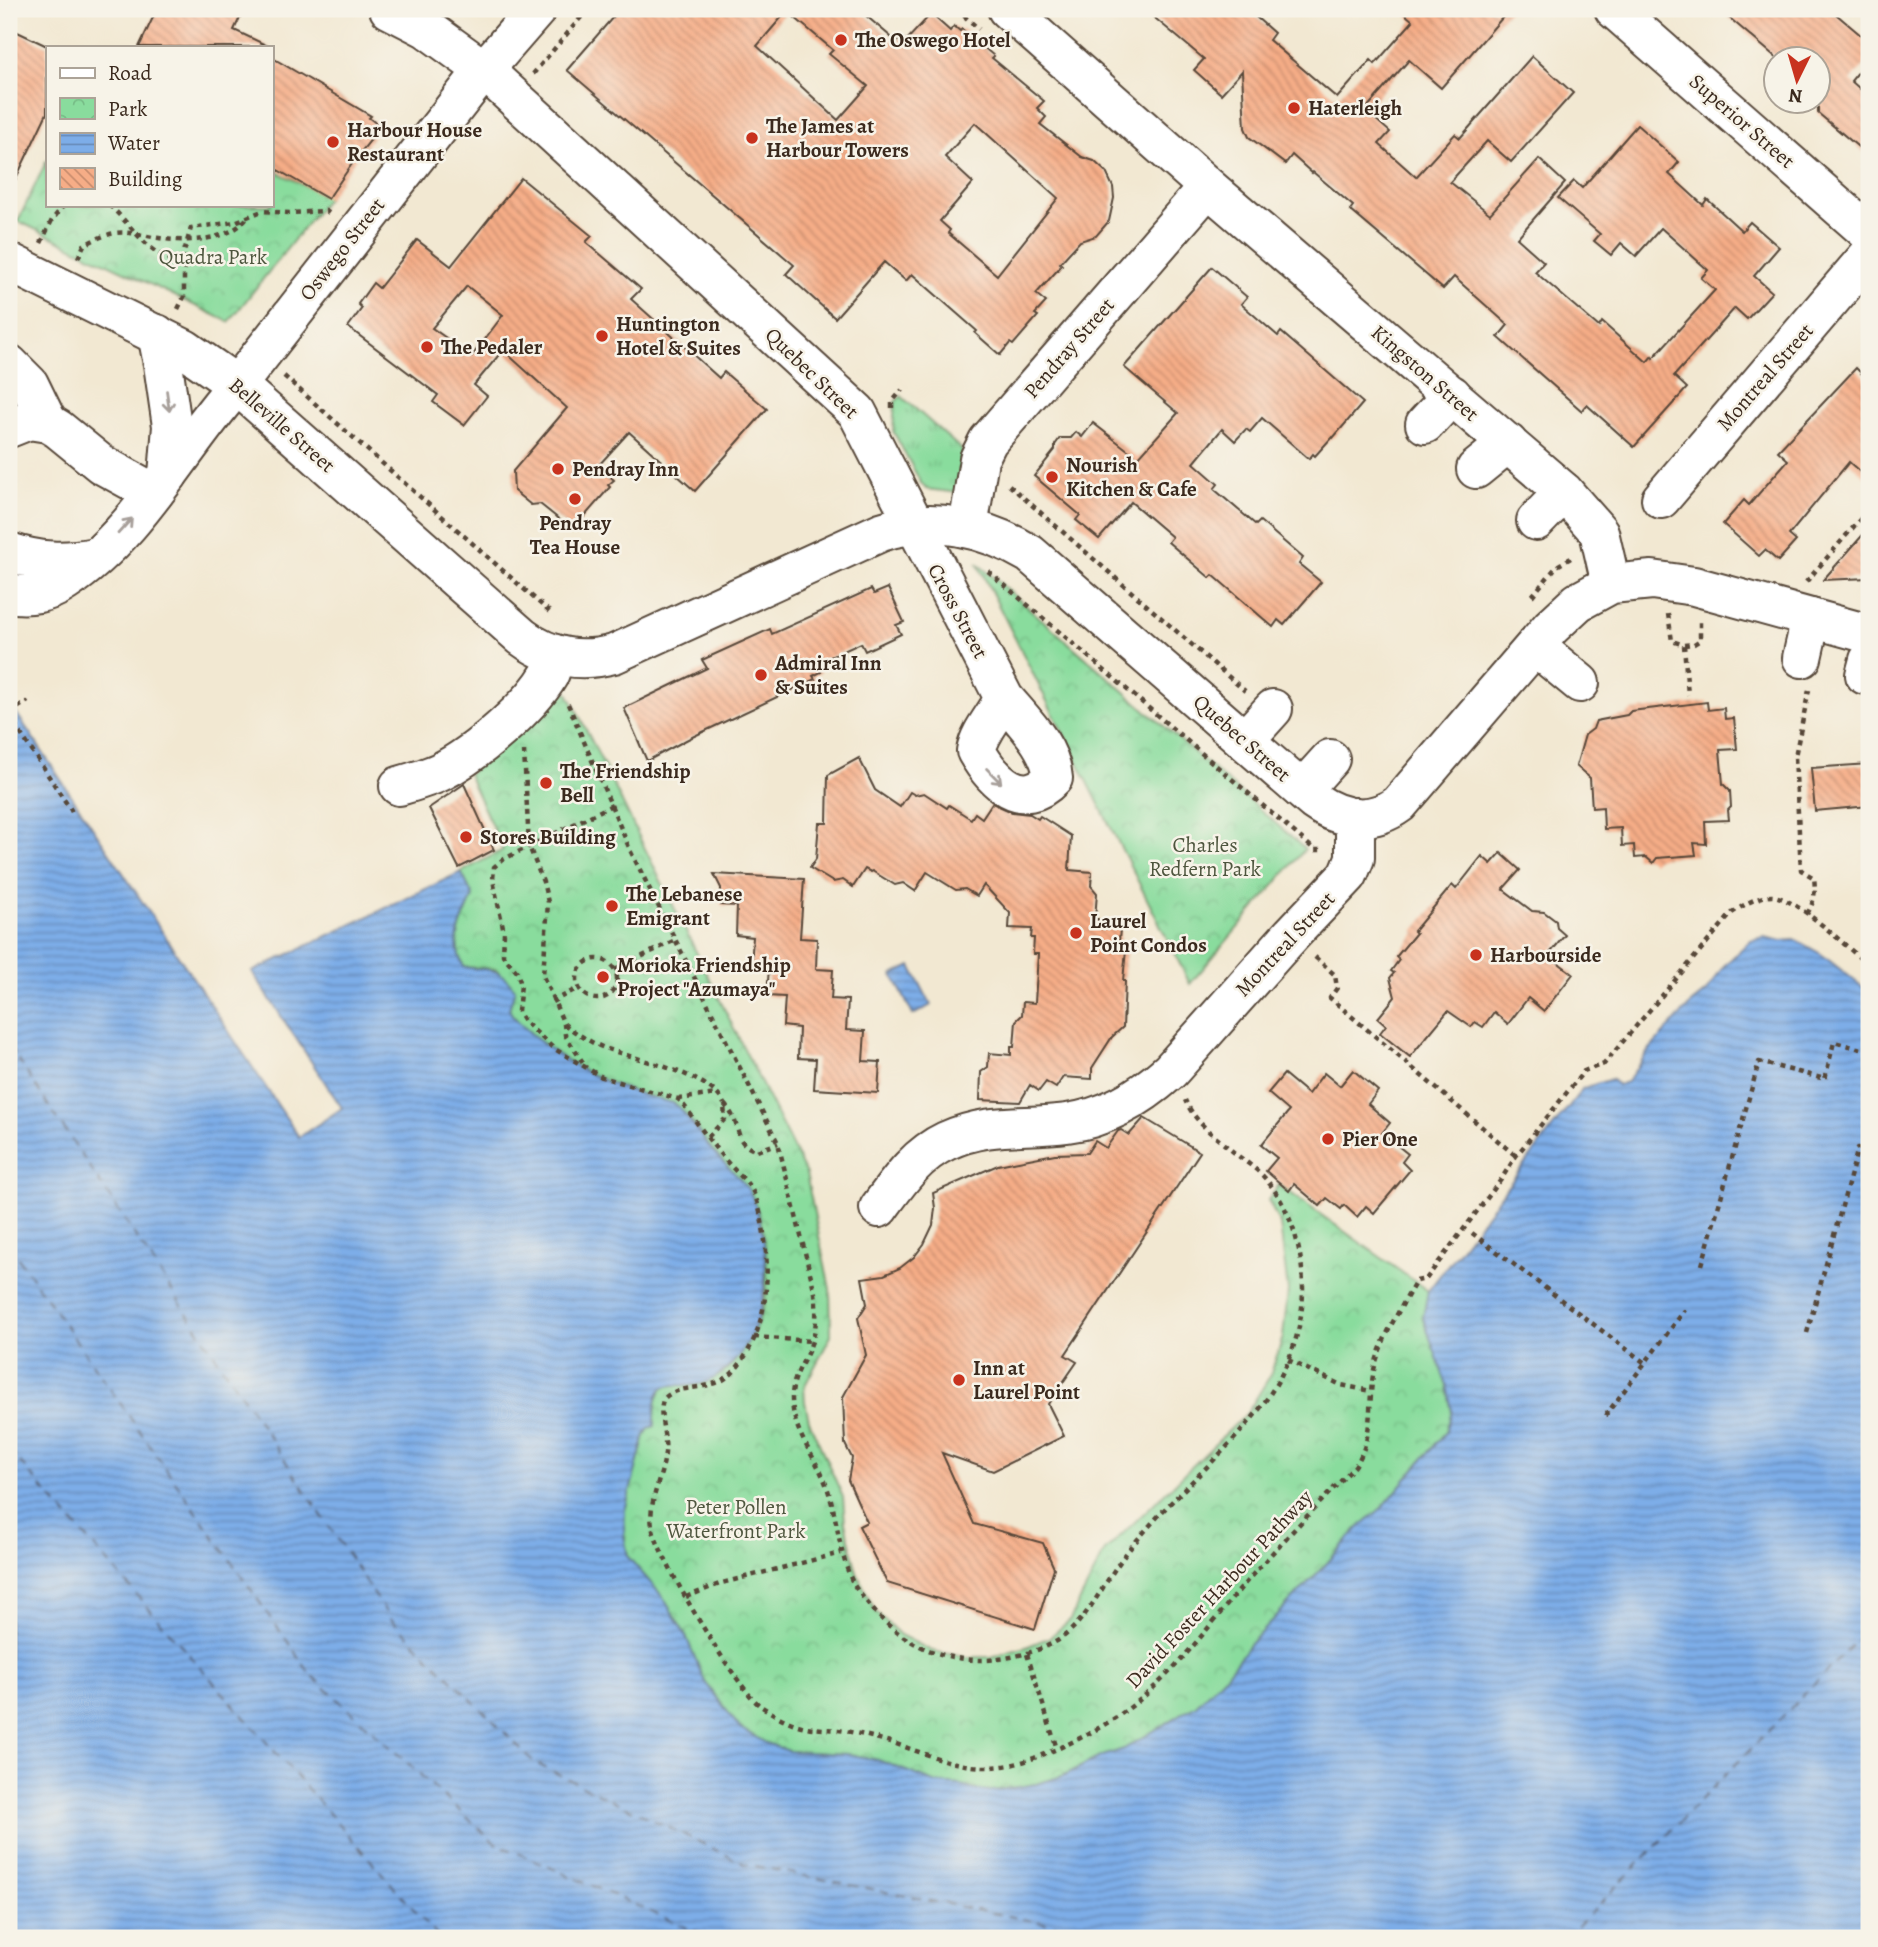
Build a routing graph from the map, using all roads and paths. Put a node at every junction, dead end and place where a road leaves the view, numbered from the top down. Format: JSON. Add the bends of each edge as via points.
{"nodes":[{"id":1,"x":389,"y":9,"type":"edge"},
{"id":2,"x":537,"y":9,"type":"edge"},
{"id":3,"x":588,"y":9,"type":"edge"},
{"id":4,"x":956,"y":9,"type":"edge"},
{"id":5,"x":1614,"y":9,"type":"edge"},
{"id":6,"x":997,"y":22,"type":"edge"},
{"id":7,"x":484,"y":71,"type":"junction"},
{"id":8,"x":530,"y":77,"type":"dead end"},
{"id":9,"x":1208,"y":187,"type":"junction"},
{"id":10,"x":63,"y":206,"type":"edge"},
{"id":11,"x":110,"y":206,"type":"edge"},
{"id":12,"x":248,"y":217,"type":"junction"},
{"id":13,"x":134,"y":233,"type":"junction"},
{"id":14,"x":354,"y":233,"type":"junction"},
{"id":15,"x":1869,"y":233,"type":"edge"},
{"id":16,"x":188,"y":240,"type":"junction"},
{"id":17,"x":1869,"y":255,"type":"edge"},
{"id":18,"x":183,"y":262,"type":"junction"},
{"id":19,"x":18,"y":267,"type":"edge"},
{"id":20,"x":63,"y":289,"type":"junction"},
{"id":21,"x":157,"y":334,"type":"junction"},
{"id":22,"x":9,"y":364,"type":"edge"},
{"id":23,"x":279,"y":373,"type":"dead end"},
{"id":24,"x":9,"y":381,"type":"edge"},
{"id":25,"x":237,"y":384,"type":"junction"},
{"id":26,"x":1452,"y":395,"type":"junction"},
{"id":27,"x":20,"y":420,"type":"edge"},
{"id":28,"x":1424,"y":424,"type":"dead end"},
{"id":29,"x":1508,"y":443,"type":"junction"},
{"id":30,"x":1476,"y":469,"type":"dead end"},
{"id":31,"x":1002,"y":480,"type":"dead end"},
{"id":32,"x":161,"y":485,"type":"junction"},
{"id":33,"x":1661,"y":499,"type":"dead end"},
{"id":34,"x":1869,"y":509,"type":"edge"},
{"id":35,"x":1547,"y":510,"type":"junction"},
{"id":36,"x":914,"y":524,"type":"junction"},
{"id":37,"x":968,"y":528,"type":"junction"},
{"id":38,"x":9,"y":552,"type":"edge"},
{"id":39,"x":95,"y":557,"type":"junction"},
{"id":40,"x":1611,"y":583,"type":"junction"},
{"id":41,"x":51,"y":589,"type":"junction"},
{"id":42,"x":9,"y":593,"type":"edge"},
{"id":43,"x":1532,"y":597,"type":"dead end"},
{"id":44,"x":9,"y":602,"type":"edge"},
{"id":45,"x":1668,"y":611,"type":"dead end"},
{"id":46,"x":1796,"y":614,"type":"junction"},
{"id":47,"x":555,"y":617,"type":"dead end"},
{"id":48,"x":1700,"y":619,"type":"dead end"},
{"id":49,"x":9,"y":622,"type":"edge"},
{"id":50,"x":1869,"y":634,"type":"edge"},
{"id":51,"x":1684,"y":645,"type":"junction"},
{"id":52,"x":1535,"y":646,"type":"junction"},
{"id":53,"x":555,"y":654,"type":"junction"},
{"id":54,"x":1806,"y":671,"type":"joint"},
{"id":55,"x":1580,"y":683,"type":"dead end"},
{"id":56,"x":1688,"y":695,"type":"dead end"},
{"id":57,"x":567,"y":698,"type":"dead end"},
{"id":58,"x":1004,"y":698,"type":"dead end"},
{"id":59,"x":25,"y":702,"type":"dead end"},
{"id":60,"x":9,"y":714,"type":"edge"},
{"id":61,"x":1262,"y":721,"type":"junction"},
{"id":62,"x":523,"y":742,"type":"dead end"},
{"id":63,"x":1331,"y":759,"type":"dead end"},
{"id":64,"x":399,"y":786,"type":"dead end"},
{"id":65,"x":1302,"y":790,"type":"junction"},
{"id":66,"x":612,"y":805,"type":"junction"},
{"id":67,"x":67,"y":812,"type":"dead end"},
{"id":68,"x":1355,"y":817,"type":"junction"},
{"id":69,"x":528,"y":846,"type":"junction"},
{"id":70,"x":1807,"y":914,"type":"junction"},
{"id":71,"x":1292,"y":934,"type":"junction"},
{"id":72,"x":676,"y":940,"type":"junction"},
{"id":73,"x":1869,"y":966,"type":"edge"},
{"id":74,"x":615,"y":970,"type":"junction"},
{"id":75,"x":578,"y":988,"type":"junction"},
{"id":76,"x":552,"y":1002,"type":"junction"},
{"id":77,"x":564,"y":1024,"type":"junction"},
{"id":78,"x":1869,"y":1051,"type":"edge"},
{"id":79,"x":587,"y":1068,"type":"junction"},
{"id":80,"x":1170,"y":1071,"type":"junction"},
{"id":81,"x":718,"y":1094,"type":"junction"},
{"id":82,"x":680,"y":1101,"type":"junction"},
{"id":83,"x":724,"y":1104,"type":"junction"},
{"id":84,"x":708,"y":1137,"type":"junction"},
{"id":85,"x":778,"y":1143,"type":"junction"},
{"id":86,"x":1869,"y":1151,"type":"edge"},
{"id":87,"x":1516,"y":1156,"type":"junction"},
{"id":88,"x":878,"y":1208,"type":"dead end"},
{"id":89,"x":1472,"y":1233,"type":"dead end"},
{"id":90,"x":1702,"y":1265,"type":"dead end"},
{"id":91,"x":1685,"y":1310,"type":"dead end"},
{"id":92,"x":1807,"y":1333,"type":"dead end"},
{"id":93,"x":754,"y":1337,"type":"junction"},
{"id":94,"x":813,"y":1340,"type":"junction"},
{"id":95,"x":1288,"y":1360,"type":"junction"},
{"id":96,"x":1645,"y":1363,"type":"junction"},
{"id":97,"x":1371,"y":1391,"type":"junction"},
{"id":98,"x":1605,"y":1416,"type":"dead end"},
{"id":99,"x":841,"y":1553,"type":"junction"},
{"id":100,"x":686,"y":1597,"type":"junction"},
{"id":101,"x":1027,"y":1654,"type":"junction"},
{"id":102,"x":1057,"y":1749,"type":"junction"}],
"edges":[{"from":1,"to":7,"type":"street","name":"Quebec Street","via":[[426,28]]},
{"from":2,"to":7,"type":"street","name":"Oswego Street"},
{"from":3,"to":8,"type":"path"},
{"from":4,"to":6,"type":"path"},
{"from":5,"to":15,"type":"street","name":"Superior Street"},
{"from":6,"to":9,"type":"street","name":"Kingston Street"},
{"from":7,"to":14,"type":"street","name":"Oswego Street"},
{"from":7,"to":36,"type":"street","name":"Quebec Street","via":[[857,412]]},
{"from":9,"to":26,"type":"street","name":"Kingston Street"},
{"from":9,"to":37,"type":"street","name":"Pendray Street","via":[[988,441],[979,459]]},
{"from":10,"to":19,"type":"path"},
{"from":11,"to":13,"type":"path"},
{"from":12,"to":14,"type":"path","via":[[262,211],[326,211]]},
{"from":12,"to":16,"type":"path","via":[[234,230]]},
{"from":12,"to":16,"type":"path","via":[[191,228]]},
{"from":13,"to":16,"type":"path"},
{"from":13,"to":18,"type":"path","via":[[158,254]]},
{"from":13,"to":20,"type":"path","via":[[114,233],[84,245]]},
{"from":14,"to":25,"type":"street","name":"Oswego Street"},
{"from":16,"to":18,"type":"path"},
{"from":17,"to":33,"type":"street","name":"Montreal Street"},
{"from":18,"to":21,"type":"path","via":[[184,297]]},
{"from":19,"to":20,"type":"street","name":"Belleville Street"},
{"from":20,"to":21,"type":"street","name":"Belleville Street"},
{"from":21,"to":25,"type":"street","name":"Belleville Street"},
{"from":21,"to":32,"type":"street","one_way":true,"via":[[172,426]]},
{"from":22,"to":27,"type":"street","via":[[29,384]]},
{"from":23,"to":47,"type":"path"},
{"from":24,"to":27,"type":"street","via":[[41,419]]},
{"from":25,"to":32,"type":"street","name":"Oswego Street"},
{"from":25,"to":53,"type":"street","name":"Belleville Street","via":[[522,637]]},
{"from":26,"to":28,"type":"street"},
{"from":26,"to":29,"type":"street","name":"Kingston Street"},
{"from":27,"to":32,"type":"street","via":[[58,429],[101,464]]},
{"from":29,"to":30,"type":"street"},
{"from":29,"to":35,"type":"street","name":"Kingston Street"},
{"from":31,"to":61,"type":"path"},
{"from":39,"to":32,"type":"street","name":"Oswego Street","one_way":true},
{"from":34,"to":46,"type":"path"},
{"from":35,"to":40,"type":"street","name":"Kingston Street","via":[[1599,532]]},
{"from":35,"to":43,"type":"path","via":[[1573,556],[1557,566]]},
{"from":36,"to":37,"type":"street","name":"Quebec Street"},
{"from":36,"to":53,"type":"street","via":[[872,536],[614,654],[594,659]]},
{"from":36,"to":58,"type":"street","name":"Cross Street"},
{"from":37,"to":61,"type":"street","name":"Quebec Street","via":[[1030,554]]},
{"from":38,"to":39,"type":"street","via":[[34,560],[71,562]]},
{"from":39,"to":41,"type":"street","name":"Oswego Street"},
{"from":40,"to":46,"type":"street","via":[[1674,581]]},
{"from":40,"to":52,"type":"street","via":[[1578,602]]},
{"from":41,"to":42,"type":"street","via":[[36,594]]},
{"from":41,"to":44,"type":"street"},
{"from":41,"to":49,"type":"street","via":[[33,612]]},
{"from":45,"to":51,"type":"path","via":[[1672,641]]},
{"from":46,"to":50,"type":"street"},
{"from":46,"to":54,"type":"street"},
{"from":48,"to":51,"type":"path","via":[[1700,640]]},
{"from":51,"to":56,"type":"path"},
{"from":52,"to":55,"type":"street"},
{"from":52,"to":68,"type":"street","via":[[1399,804],[1370,818]]},
{"from":53,"to":64,"type":"street","via":[[542,685],[475,751],[439,772]]},
{"from":54,"to":70,"type":"path","via":[[1795,756],[1801,870],[1814,878],[1815,888]]},
{"from":57,"to":66,"type":"path"},
{"from":59,"to":60,"type":"path"},
{"from":60,"to":67,"type":"path","via":[[71,810]]},
{"from":61,"to":65,"type":"street","name":"Quebec Street"},
{"from":62,"to":69,"type":"path"},
{"from":63,"to":65,"type":"street"},
{"from":65,"to":68,"type":"street","name":"Quebec Street","via":[[1323,807]]},
{"from":66,"to":69,"type":"path"},
{"from":66,"to":72,"type":"path"},
{"from":68,"to":71,"type":"street","name":"Montreal Street","via":[[1352,868]]},
{"from":69,"to":76,"type":"path","via":[[548,902],[543,976]]},
{"from":69,"to":79,"type":"path","via":[[494,867],[503,955],[517,972],[521,985],[518,1010],[524,1021],[552,1048]]},
{"from":70,"to":73,"type":"path","name":"David Foster Harbour Pathway"},
{"from":70,"to":87,"type":"path","name":"David Foster Harbour Pathway","via":[[1772,896],[1750,901],[1732,913],[1604,1064],[1584,1072]]},
{"from":71,"to":80,"type":"street","name":"Montreal Street"},
{"from":71,"to":87,"type":"path","via":[[1335,975],[1337,988],[1330,998]]},
{"from":72,"to":74,"type":"path"},
{"from":72,"to":85,"type":"path"},
{"from":74,"to":75,"type":"path","via":[[603,960],[587,961],[577,973]]},
{"from":74,"to":75,"type":"path","via":[[616,985],[606,997],[590,999]]},
{"from":75,"to":76,"type":"path"},
{"from":76,"to":77,"type":"path"},
{"from":77,"to":79,"type":"path","via":[[565,1035]]},
{"from":77,"to":81,"type":"path","via":[[601,1046],[690,1076]]},
{"from":78,"to":90,"type":"path","via":[[1834,1042],[1825,1079],[1759,1062]]},
{"from":79,"to":82,"type":"path"},
{"from":80,"to":88,"type":"street","name":"Montreal Street","via":[[1135,1099],[1093,1117],[1069,1123],[997,1126],[945,1141],[907,1170]]},
{"from":80,"to":95,"type":"path","via":[[1194,1119],[1263,1176],[1288,1214],[1303,1289],[1299,1325]]},
{"from":81,"to":82,"type":"path"},
{"from":81,"to":83,"type":"path"},
{"from":82,"to":84,"type":"path","name":"David Foster Harbour Pathway"},
{"from":83,"to":84,"type":"path","via":[[725,1119]]},
{"from":83,"to":85,"type":"path","via":[[745,1146],[757,1152]]},
{"from":84,"to":93,"type":"path","name":"David Foster Harbour Pathway","via":[[755,1195],[761,1218],[767,1292]]},
{"from":85,"to":94,"type":"path","via":[[816,1293]]},
{"from":86,"to":92,"type":"path","via":[[1858,1148]]},
{"from":87,"to":97,"type":"path","name":"David Foster Harbour Pathway","via":[[1426,1279],[1416,1281],[1383,1339]]},
{"from":89,"to":96,"type":"path"},
{"from":91,"to":96,"type":"path"},
{"from":93,"to":94,"type":"path"},
{"from":93,"to":100,"type":"path","name":"David Foster Harbour Pathway","via":[[723,1381],[673,1392],[661,1406],[665,1455],[651,1511],[652,1525],[667,1567]]},
{"from":94,"to":99,"type":"path","via":[[796,1371],[792,1408],[803,1444],[828,1489]]},
{"from":95,"to":97,"type":"path","via":[[1341,1385]]},
{"from":95,"to":101,"type":"path","via":[[1257,1415],[1140,1536],[1073,1629]]},
{"from":96,"to":98,"type":"path"},
{"from":97,"to":102,"type":"path","name":"David Foster Harbour Pathway","via":[[1368,1441],[1355,1466],[1139,1700]]},
{"from":99,"to":100,"type":"path","via":[[722,1583]]},
{"from":99,"to":101,"type":"path","via":[[854,1585],[873,1610],[915,1645],[969,1661]]},
{"from":100,"to":102,"type":"path","name":"David Foster Harbour Pathway","via":[[743,1689],[783,1720],[868,1735],[979,1769],[1004,1767]]},
{"from":101,"to":102,"type":"path"}]}
